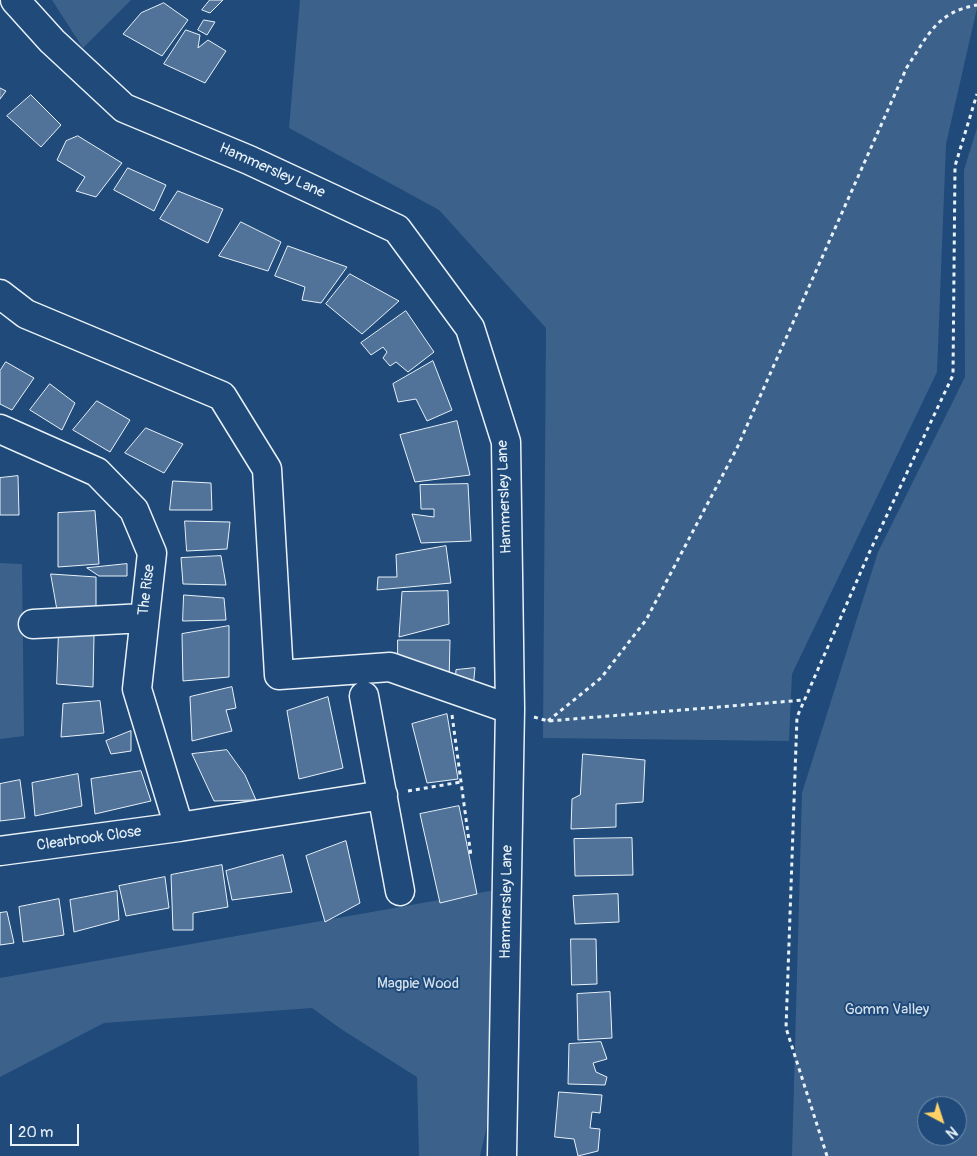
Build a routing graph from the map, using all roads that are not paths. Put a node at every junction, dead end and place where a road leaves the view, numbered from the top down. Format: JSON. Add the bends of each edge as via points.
{"nodes":[{"id":1,"x":15,"y":0,"type":"edge"},
{"id":2,"x":0,"y":294,"type":"edge"},
{"id":3,"x":0,"y":429,"type":"edge"},
{"id":4,"x":144,"y":618,"type":"junction"},
{"id":5,"x":33,"y":624,"type":"dead end"},
{"id":6,"x":364,"y":696,"type":"dead end"},
{"id":7,"x":510,"y":710,"type":"junction"},
{"id":8,"x":383,"y":795,"type":"junction"},
{"id":9,"x":179,"y":827,"type":"junction"},
{"id":10,"x":0,"y":851,"type":"edge"},
{"id":11,"x":400,"y":891,"type":"dead end"},
{"id":12,"x":502,"y":1156,"type":"edge"}],
"edges":[{"from":1,"to":7,"type":"street","name":"Hammersley Lane","via":[[52,41],[124,108],[249,160],[397,229],[470,328],[506,442]]},
{"from":2,"to":7,"type":"street","via":[[26,314],[222,396],[267,469],[279,676],[390,667]]},
{"from":3,"to":4,"type":"street","name":"The Rise","via":[[97,472],[134,510],[152,553]]},
{"from":4,"to":5,"type":"street"},
{"from":4,"to":9,"type":"street","name":"The Rise","via":[[136,689]]},
{"from":6,"to":8,"type":"street"},
{"from":7,"to":12,"type":"street","name":"Hammersley Lane"},
{"from":8,"to":9,"type":"street","name":"Clearbrook Close"},
{"from":8,"to":11,"type":"street"},
{"from":9,"to":10,"type":"street","name":"Clearbrook Close"}]}
